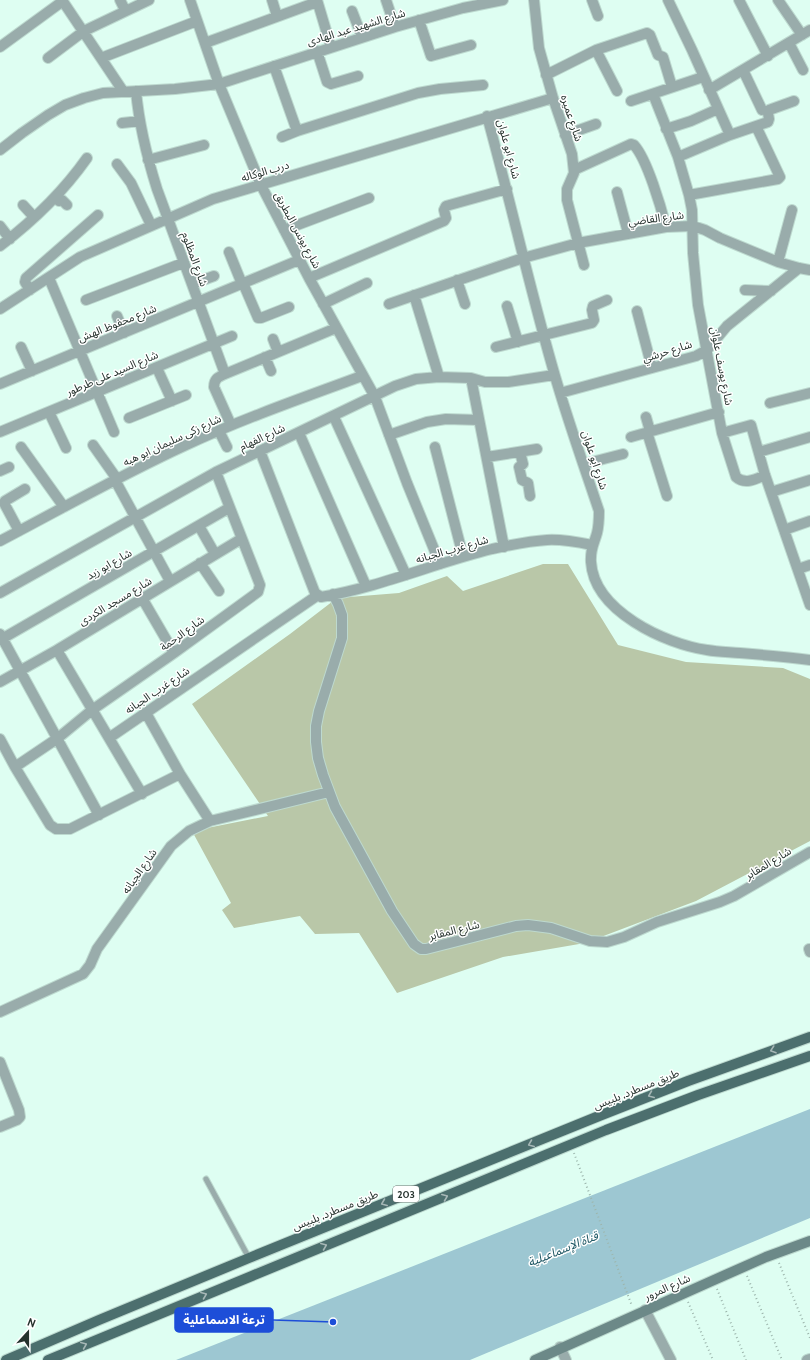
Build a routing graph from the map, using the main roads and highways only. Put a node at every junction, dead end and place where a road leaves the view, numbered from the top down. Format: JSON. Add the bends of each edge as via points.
{"nodes":[{"id":1,"x":810,"y":1037,"type":"edge"},
{"id":2,"x":810,"y":1056,"type":"edge"},
{"id":3,"x":810,"y":1241,"type":"edge"},
{"id":4,"x":6,"y":1360,"type":"edge"},
{"id":5,"x":48,"y":1360,"type":"edge"},
{"id":6,"x":535,"y":1360,"type":"edge"}],
"edges":[{"from":1,"to":4,"type":"main road","name":"طريق مسطرد, بلبيس","number":"203","one_way":true,"via":[[688,1081],[249,1258]]},
{"from":5,"to":2,"type":"main road","number":"203","one_way":true,"via":[[606,1130]]},
{"from":3,"to":6,"type":"main road","name":"شارع المرور","via":[[635,1314]]}]}
